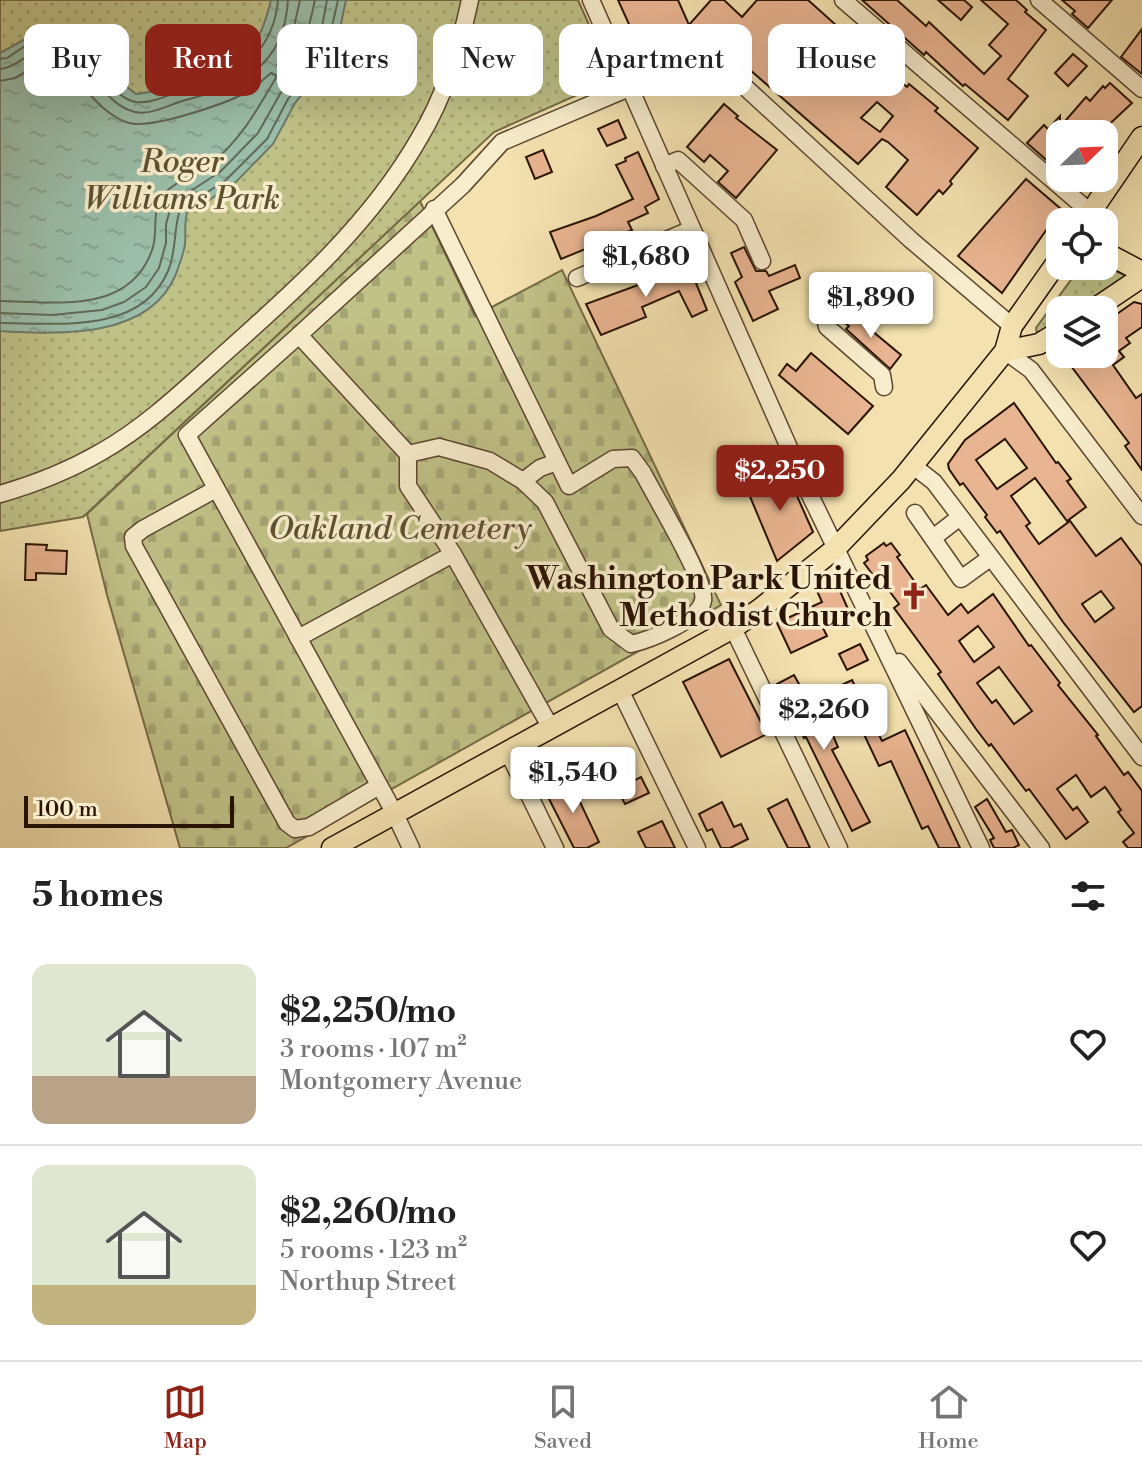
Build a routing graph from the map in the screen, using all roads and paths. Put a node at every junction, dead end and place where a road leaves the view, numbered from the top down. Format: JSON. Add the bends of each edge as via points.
{"nodes":[{"id":1,"x":470,"y":0,"type":"edge"},
{"id":2,"x":591,"y":0,"type":"edge"},
{"id":3,"x":843,"y":0,"type":"edge"},
{"id":4,"x":1039,"y":0,"type":"edge"},
{"id":5,"x":601,"y":24,"type":"edge"},
{"id":6,"x":1142,"y":89,"type":"edge"},
{"id":7,"x":752,"y":93,"type":"edge"},
{"id":8,"x":610,"y":96,"type":"edge"},
{"id":9,"x":633,"y":96,"type":"edge"},
{"id":10,"x":1142,"y":137,"type":"edge"},
{"id":11,"x":664,"y":166,"type":"junction"},
{"id":12,"x":1077,"y":208,"type":"edge"},
{"id":13,"x":1093,"y":208,"type":"edge"},
{"id":14,"x":434,"y":209,"type":"junction"},
{"id":15,"x":692,"y":229,"type":"junction"},
{"id":16,"x":1118,"y":260,"type":"edge"},
{"id":17,"x":762,"y":261,"type":"dead end"},
{"id":18,"x":1142,"y":274,"type":"edge"},
{"id":19,"x":577,"y":278,"type":"dead end"},
{"id":20,"x":1046,"y":278,"type":"edge"},
{"id":21,"x":1112,"y":296,"type":"edge"},
{"id":22,"x":889,"y":300,"type":"dead end"},
{"id":23,"x":1012,"y":326,"type":"junction"},
{"id":24,"x":299,"y":335,"type":"junction"},
{"id":25,"x":1046,"y":340,"type":"edge"},
{"id":26,"x":1005,"y":351,"type":"junction"},
{"id":27,"x":884,"y":387,"type":"dead end"},
{"id":28,"x":408,"y":454,"type":"junction"},
{"id":29,"x":557,"y":462,"type":"junction"},
{"id":30,"x":912,"y":465,"type":"junction"},
{"id":31,"x":523,"y":481,"type":"junction"},
{"id":32,"x":569,"y":486,"type":"junction"},
{"id":33,"x":216,"y":489,"type":"junction"},
{"id":34,"x":0,"y":494,"type":"edge"},
{"id":35,"x":545,"y":502,"type":"junction"},
{"id":36,"x":915,"y":513,"type":"dead end"},
{"id":37,"x":1142,"y":516,"type":"edge"},
{"id":38,"x":960,"y":517,"type":"junction"},
{"id":39,"x":933,"y":538,"type":"junction"},
{"id":40,"x":835,"y":549,"type":"junction"},
{"id":41,"x":453,"y":554,"type":"junction"},
{"id":42,"x":990,"y":558,"type":"junction"},
{"id":43,"x":733,"y":628,"type":"junction"},
{"id":44,"x":876,"y":633,"type":"junction"},
{"id":45,"x":298,"y":638,"type":"junction"},
{"id":46,"x":620,"y":690,"type":"junction"},
{"id":47,"x":551,"y":728,"type":"junction"},
{"id":48,"x":508,"y":752,"type":"junction"},
{"id":49,"x":1142,"y":757,"type":"edge"},
{"id":50,"x":379,"y":786,"type":"junction"},
{"id":51,"x":395,"y":814,"type":"junction"},
{"id":52,"x":332,"y":848,"type":"edge"},
{"id":53,"x":411,"y":848,"type":"edge"},
{"id":54,"x":555,"y":848,"type":"edge"},
{"id":55,"x":697,"y":848,"type":"edge"},
{"id":56,"x":839,"y":848,"type":"edge"},
{"id":57,"x":981,"y":848,"type":"edge"},
{"id":58,"x":1041,"y":848,"type":"edge"}],
"edges":[{"from":1,"to":34,"type":"street","via":[[461,41],[428,123],[391,183],[332,252],[222,356],[129,434],[69,469]]},
{"from":2,"to":5,"type":"street"},
{"from":3,"to":12,"type":"street"},
{"from":4,"to":6,"type":"street"},
{"from":7,"to":23,"type":"street"},
{"from":8,"to":14,"type":"street","via":[[502,142]]},
{"from":9,"to":11,"type":"street"},
{"from":10,"to":13,"type":"main road"},
{"from":11,"to":15,"type":"street"},
{"from":11,"to":17,"type":"street","via":[[678,160],[744,220]]},
{"from":14,"to":24,"type":"street"},
{"from":14,"to":29,"type":"street"},
{"from":15,"to":19,"type":"street"},
{"from":15,"to":40,"type":"street"},
{"from":16,"to":18,"type":"main road"},
{"from":18,"to":21,"type":"main road"},
{"from":20,"to":23,"type":"main road"},
{"from":22,"to":27,"type":"street","via":[[842,298],[824,314],[827,327],[882,375]]},
{"from":23,"to":26,"type":"main road"},
{"from":24,"to":28,"type":"street"},
{"from":24,"to":33,"type":"street","via":[[187,435]]},
{"from":25,"to":26,"type":"main road"},
{"from":26,"to":30,"type":"main road"},
{"from":26,"to":37,"type":"street","via":[[1031,370]]},
{"from":28,"to":31,"type":"street","via":[[439,447],[490,461]]},
{"from":28,"to":41,"type":"street","via":[[408,486]]},
{"from":29,"to":31,"type":"street"},
{"from":29,"to":32,"type":"street"},
{"from":30,"to":38,"type":"street","via":[[934,482]]},
{"from":30,"to":40,"type":"main road"},
{"from":31,"to":35,"type":"street"},
{"from":32,"to":35,"type":"street"},
{"from":32,"to":35,"type":"street","via":[[613,459],[632,458],[701,580],[704,600],[696,613],[650,640],[631,644],[611,629]]},
{"from":33,"to":45,"type":"street"},
{"from":33,"to":50,"type":"street","via":[[143,529],[133,537],[134,546],[287,823],[295,829],[309,827]]},
{"from":36,"to":39,"type":"street"},
{"from":38,"to":39,"type":"street"},
{"from":38,"to":42,"type":"street"},
{"from":39,"to":42,"type":"street","via":[[961,579]]},
{"from":40,"to":43,"type":"main road"},
{"from":40,"to":44,"type":"street"},
{"from":41,"to":45,"type":"street"},
{"from":41,"to":47,"type":"street"},
{"from":42,"to":49,"type":"street"},
{"from":43,"to":46,"type":"main road"},
{"from":43,"to":56,"type":"street"},
{"from":44,"to":57,"type":"street"},
{"from":44,"to":58,"type":"street"},
{"from":45,"to":50,"type":"street"},
{"from":46,"to":47,"type":"main road"},
{"from":46,"to":55,"type":"street"},
{"from":47,"to":48,"type":"main road"},
{"from":48,"to":51,"type":"main road"},
{"from":48,"to":54,"type":"street"},
{"from":50,"to":51,"type":"street"},
{"from":51,"to":52,"type":"main road"},
{"from":51,"to":53,"type":"street"}]}
